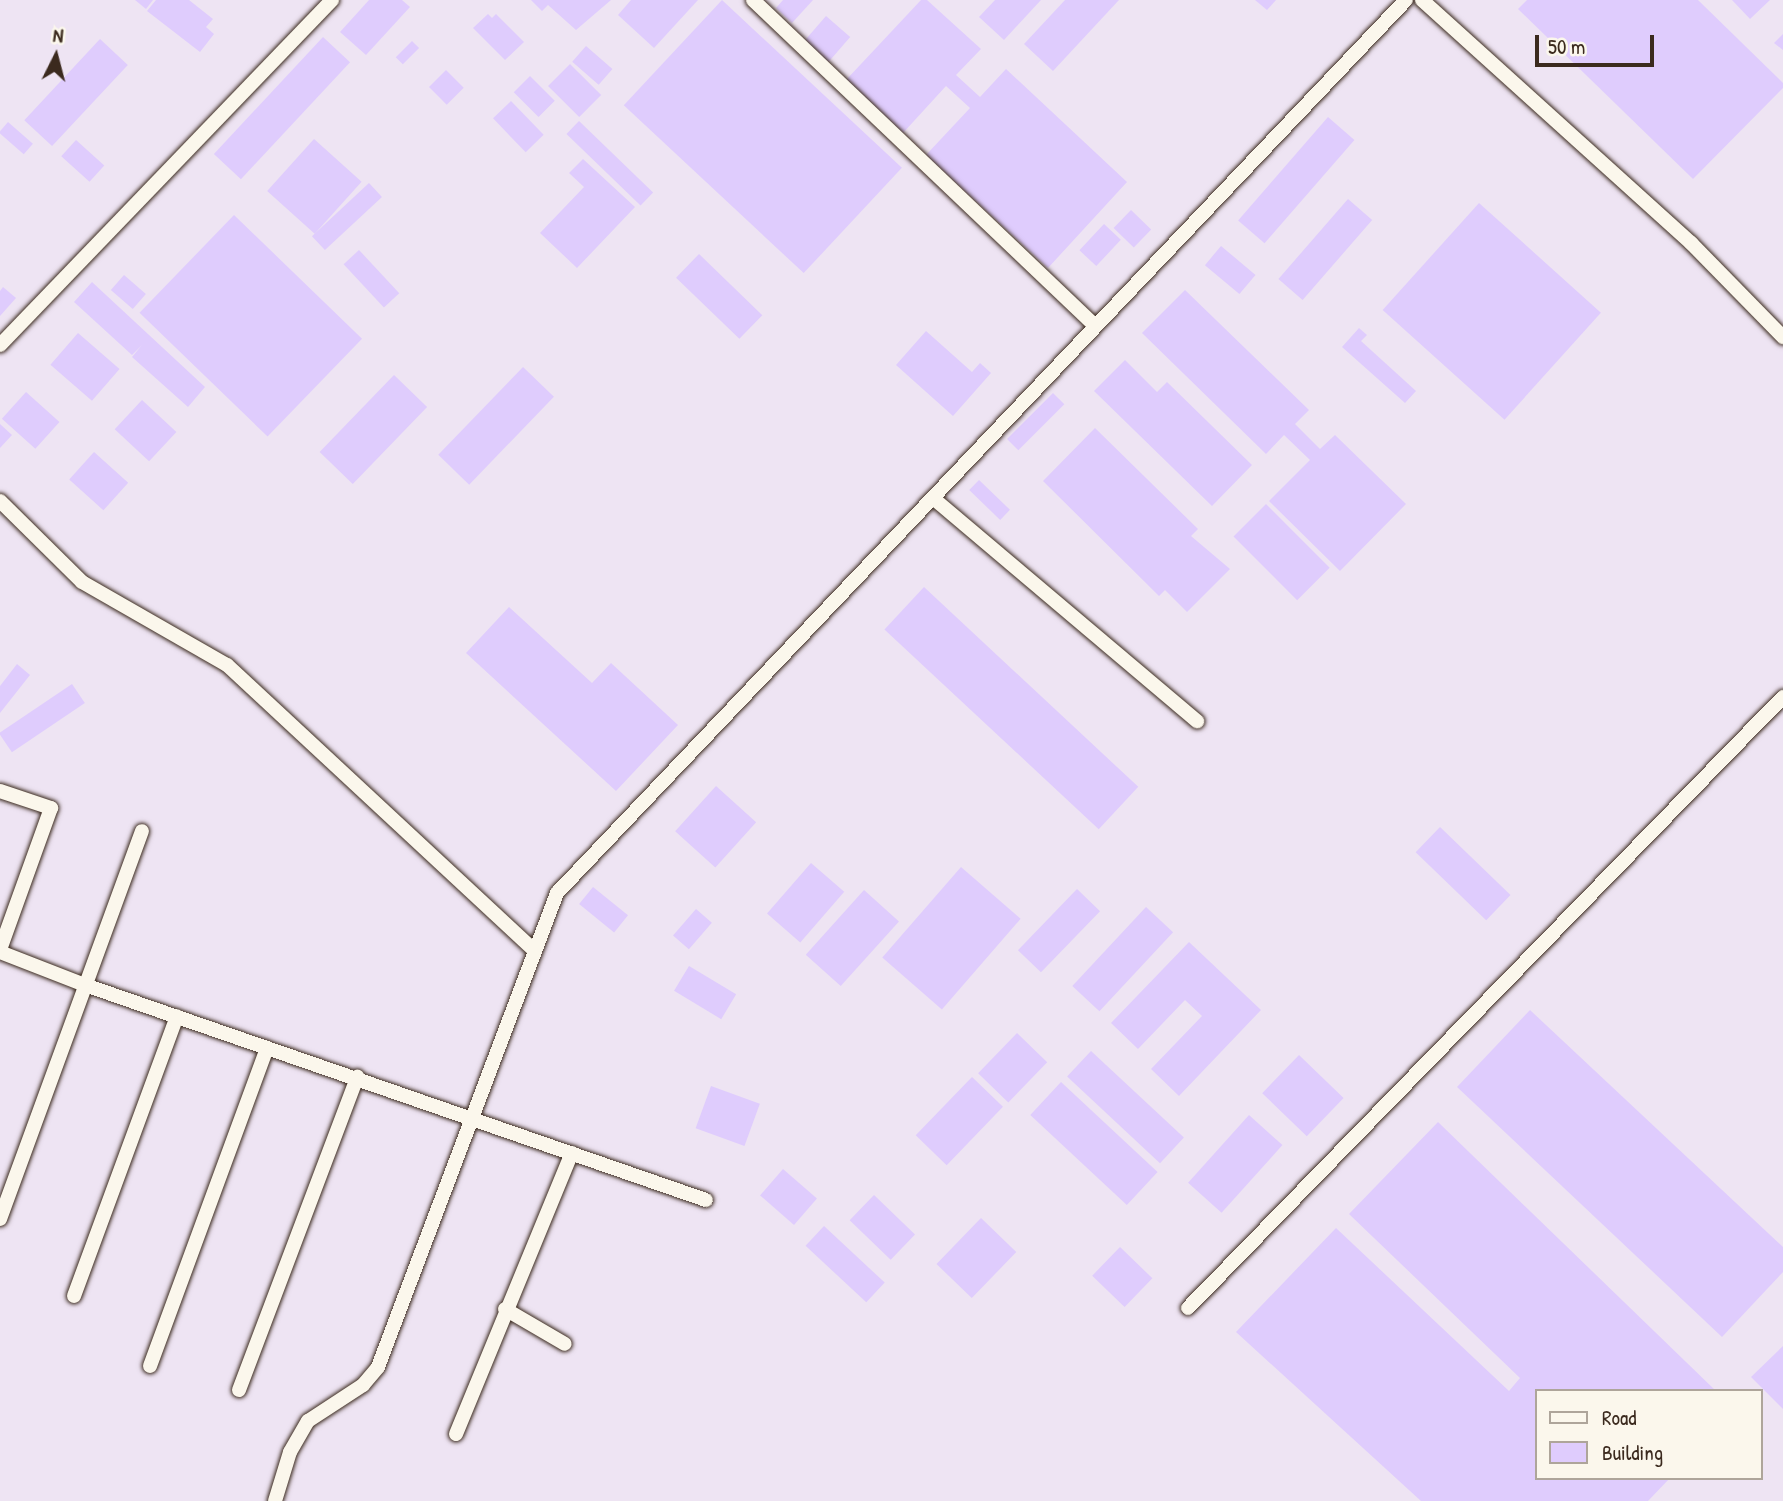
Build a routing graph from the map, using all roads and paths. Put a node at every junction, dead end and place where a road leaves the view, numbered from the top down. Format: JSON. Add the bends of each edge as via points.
{"nodes":[{"id":1,"x":332,"y":0,"type":"edge"},
{"id":2,"x":753,"y":0,"type":"edge"},
{"id":3,"x":1406,"y":0,"type":"edge"},
{"id":4,"x":1422,"y":0,"type":"edge"},
{"id":5,"x":1095,"y":326,"type":"junction"},
{"id":6,"x":1783,"y":337,"type":"edge"},
{"id":7,"x":0,"y":345,"type":"edge"},
{"id":8,"x":933,"y":498,"type":"junction"},
{"id":9,"x":0,"y":501,"type":"edge"},
{"id":10,"x":1783,"y":697,"type":"edge"},
{"id":11,"x":1197,"y":721,"type":"dead end"},
{"id":12,"x":0,"y":791,"type":"edge"},
{"id":13,"x":142,"y":831,"type":"dead end"},
{"id":14,"x":534,"y":950,"type":"junction"},
{"id":15,"x":0,"y":951,"type":"edge"},
{"id":16,"x":85,"y":985,"type":"junction"},
{"id":17,"x":177,"y":1016,"type":"junction"},
{"id":18,"x":267,"y":1048,"type":"junction"},
{"id":19,"x":357,"y":1077,"type":"junction"},
{"id":20,"x":471,"y":1117,"type":"junction"},
{"id":21,"x":572,"y":1153,"type":"junction"},
{"id":22,"x":706,"y":1200,"type":"dead end"},
{"id":23,"x":0,"y":1219,"type":"edge"},
{"id":24,"x":74,"y":1296,"type":"dead end"},
{"id":25,"x":1188,"y":1308,"type":"dead end"},
{"id":26,"x":505,"y":1309,"type":"junction"},
{"id":27,"x":565,"y":1344,"type":"dead end"},
{"id":28,"x":150,"y":1366,"type":"dead end"},
{"id":29,"x":239,"y":1390,"type":"dead end"},
{"id":30,"x":456,"y":1434,"type":"dead end"},
{"id":31,"x":275,"y":1501,"type":"edge"}],
"edges":[{"from":1,"to":7,"type":"street"},
{"from":2,"to":5,"type":"street"},
{"from":3,"to":5,"type":"street"},
{"from":4,"to":6,"type":"street","via":[[1691,243]]},
{"from":5,"to":8,"type":"street"},
{"from":8,"to":11,"type":"street"},
{"from":8,"to":14,"type":"street","via":[[557,892]]},
{"from":9,"to":14,"type":"street","via":[[82,582],[227,665]]},
{"from":10,"to":25,"type":"street"},
{"from":12,"to":15,"type":"street","via":[[51,808]]},
{"from":13,"to":16,"type":"street"},
{"from":14,"to":20,"type":"street"},
{"from":15,"to":16,"type":"street"},
{"from":16,"to":17,"type":"street"},
{"from":16,"to":23,"type":"street"},
{"from":17,"to":18,"type":"street"},
{"from":17,"to":24,"type":"street"},
{"from":18,"to":19,"type":"street"},
{"from":18,"to":28,"type":"street"},
{"from":19,"to":20,"type":"street"},
{"from":19,"to":29,"type":"street"},
{"from":20,"to":21,"type":"street"},
{"from":20,"to":31,"type":"street","via":[[378,1367],[363,1385],[307,1421],[290,1452]]},
{"from":21,"to":22,"type":"street"},
{"from":21,"to":26,"type":"street"},
{"from":26,"to":27,"type":"street"},
{"from":26,"to":30,"type":"street"}]}
